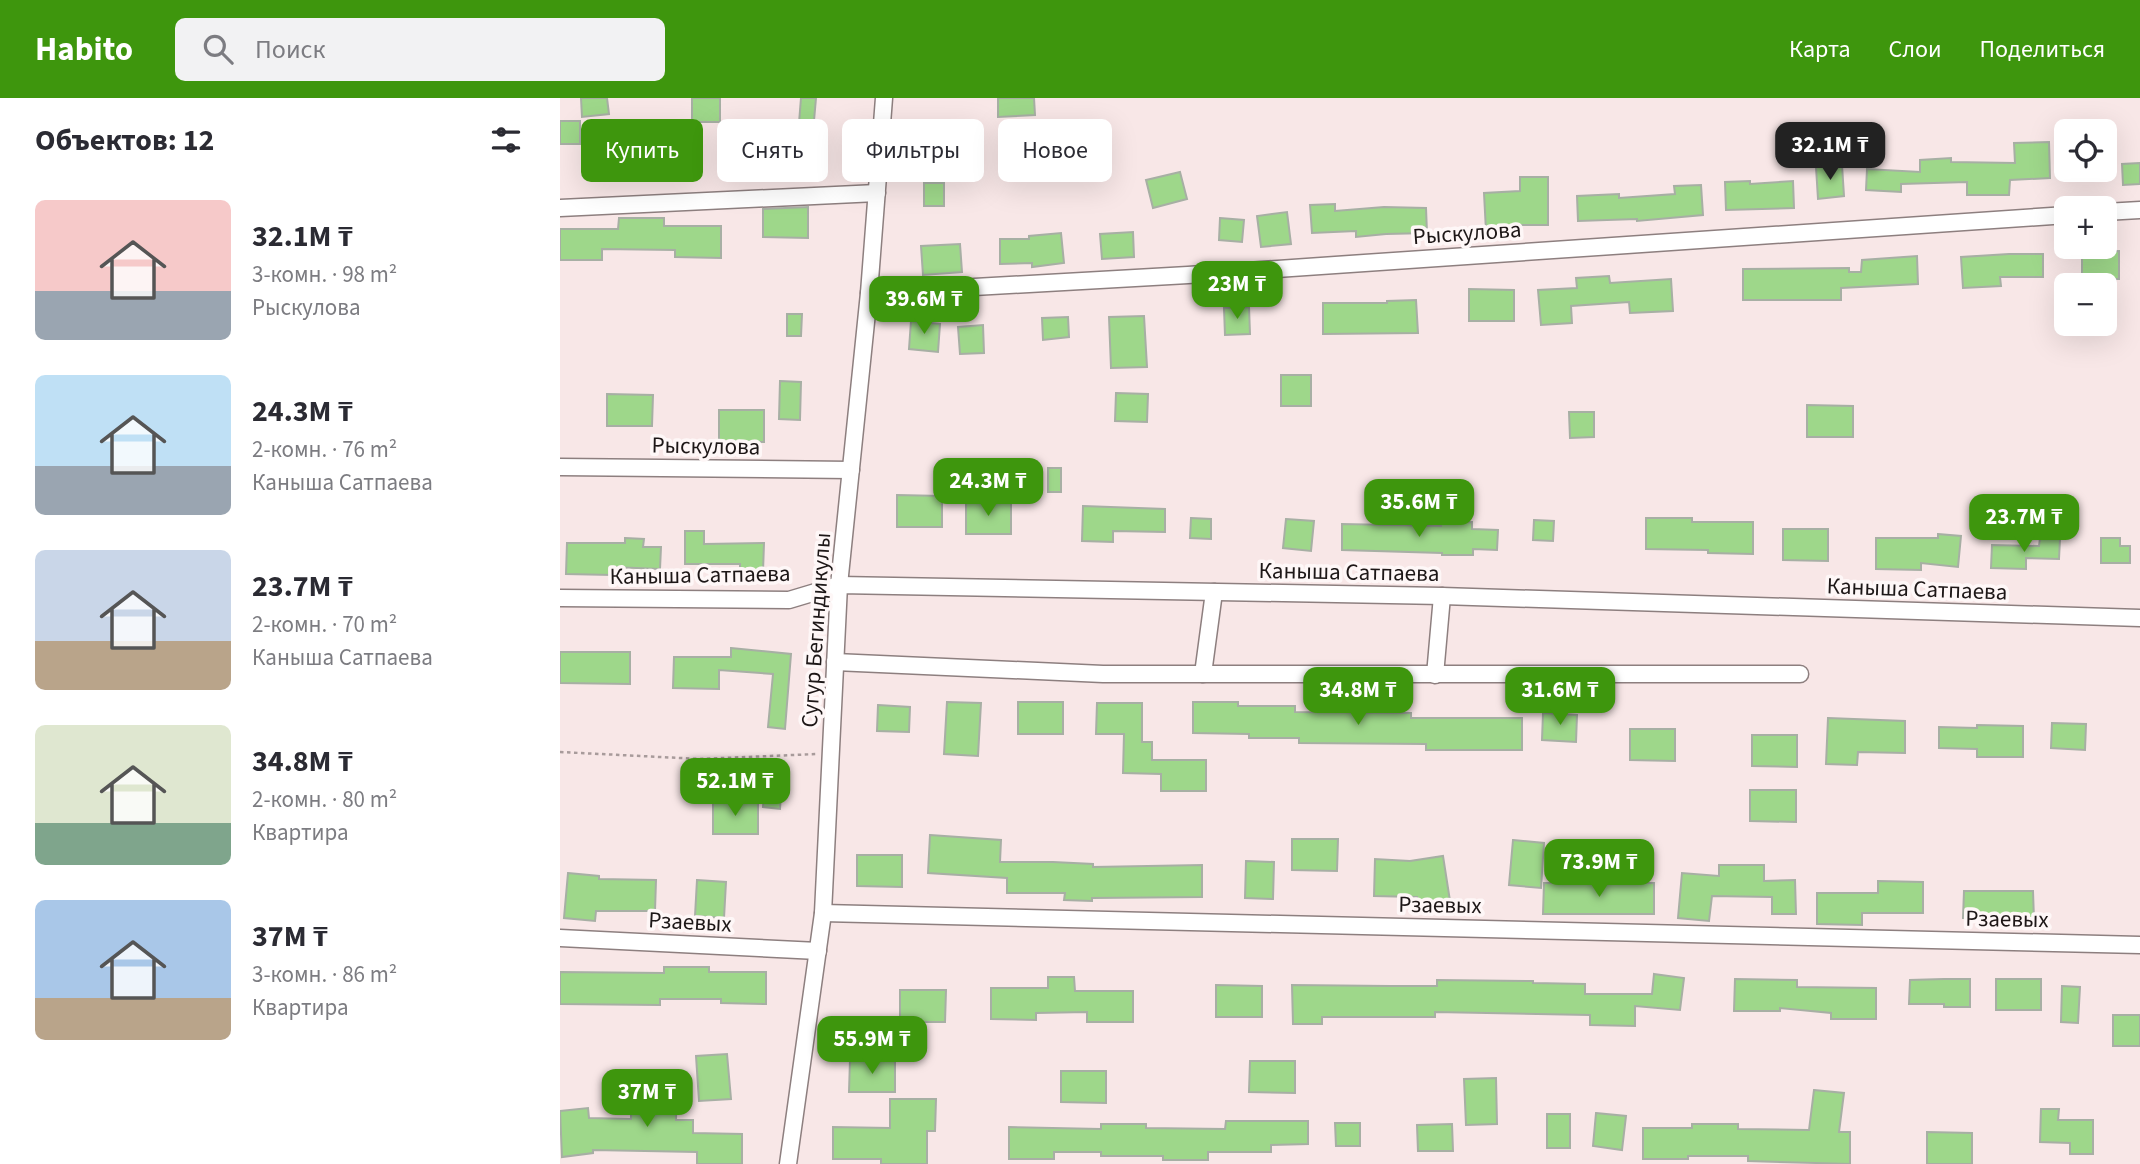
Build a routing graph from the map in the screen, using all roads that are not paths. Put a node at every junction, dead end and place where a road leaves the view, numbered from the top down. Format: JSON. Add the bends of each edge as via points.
{"nodes":[{"id":1,"x":884,"y":98,"type":"edge"},
{"id":2,"x":877,"y":193,"type":"junction"},
{"id":3,"x":560,"y":208,"type":"edge"},
{"id":4,"x":2140,"y":210,"type":"edge"},
{"id":5,"x":2117,"y":211,"type":"edge"},
{"id":6,"x":2054,"y":216,"type":"edge"},
{"id":7,"x":869,"y":293,"type":"junction"},
{"id":8,"x":560,"y":467,"type":"edge"},
{"id":9,"x":851,"y":470,"type":"junction"},
{"id":10,"x":839,"y":585,"type":"junction"},
{"id":11,"x":1214,"y":592,"type":"junction"},
{"id":12,"x":1442,"y":596,"type":"junction"},
{"id":13,"x":560,"y":598,"type":"edge"},
{"id":14,"x":2140,"y":618,"type":"edge"},
{"id":15,"x":835,"y":662,"type":"junction"},
{"id":16,"x":1203,"y":674,"type":"junction"},
{"id":17,"x":1435,"y":674,"type":"junction"},
{"id":18,"x":1800,"y":674,"type":"dead end"},
{"id":19,"x":823,"y":913,"type":"junction"},
{"id":20,"x":560,"y":938,"type":"edge"},
{"id":21,"x":2140,"y":945,"type":"edge"},
{"id":22,"x":818,"y":951,"type":"junction"},
{"id":23,"x":789,"y":1164,"type":"edge"}],
"edges":[{"from":1,"to":2,"type":"street","name":"Сугур Бегиндикулы"},
{"from":2,"to":3,"type":"street"},
{"from":2,"to":7,"type":"street","name":"Сугур Бегиндикулы"},
{"from":4,"to":5,"type":"street"},
{"from":6,"to":7,"type":"street","name":"Рыскулова"},
{"from":7,"to":9,"type":"street","name":"Сугур Бегиндикулы"},
{"from":8,"to":9,"type":"street","name":"Рыскулова"},
{"from":9,"to":10,"type":"street","name":"Сугур Бегиндикулы"},
{"from":10,"to":11,"type":"street","name":"Каныша Сатпаева"},
{"from":10,"to":13,"type":"street","name":"Каныша Сатпаева","via":[[789,600]]},
{"from":10,"to":15,"type":"street","name":"Сугур Бегиндикулы"},
{"from":11,"to":12,"type":"street","name":"Каныша Сатпаева"},
{"from":11,"to":16,"type":"street"},
{"from":12,"to":14,"type":"street","name":"Каныша Сатпаева"},
{"from":12,"to":17,"type":"street"},
{"from":15,"to":16,"type":"street"},
{"from":15,"to":19,"type":"street","name":"Сугур Бегиндикулы"},
{"from":16,"to":17,"type":"street"},
{"from":17,"to":18,"type":"street"},
{"from":19,"to":21,"type":"street","name":"Рзаевых"},
{"from":19,"to":22,"type":"street","name":"Сугур Бегиндикулы"},
{"from":20,"to":22,"type":"street","name":"Рзаевых"},
{"from":22,"to":23,"type":"street","name":"Сугур Бегиндикулы"}]}
